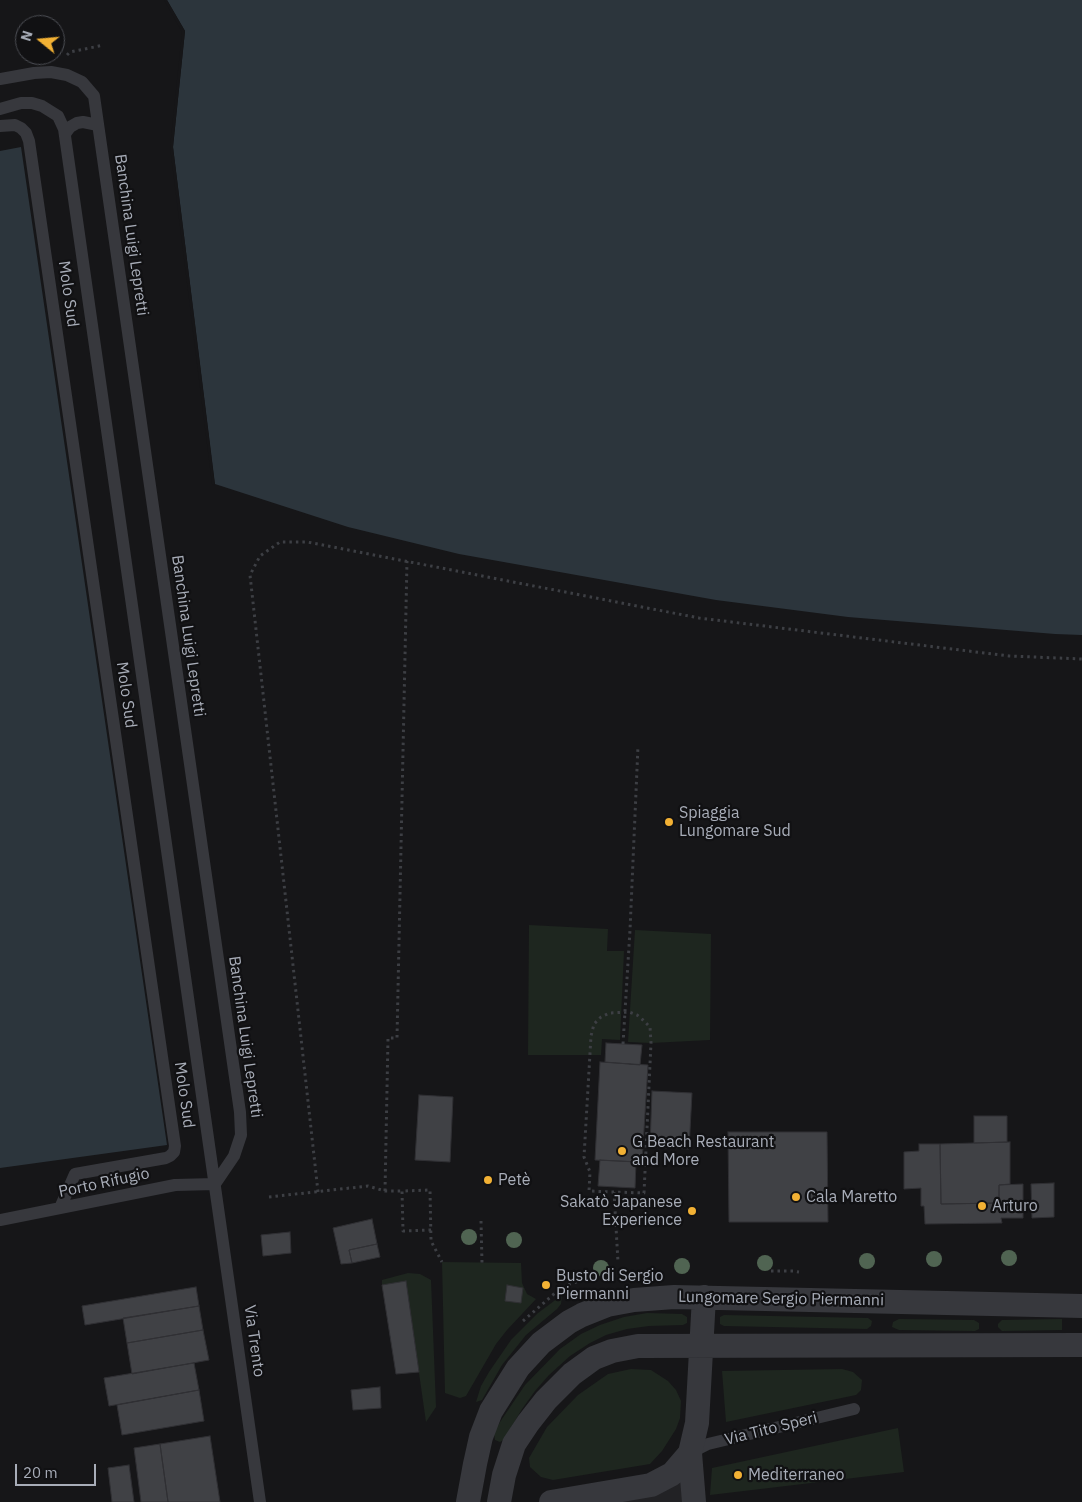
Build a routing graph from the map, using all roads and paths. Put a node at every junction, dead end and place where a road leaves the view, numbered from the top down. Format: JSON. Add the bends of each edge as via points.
{"nodes":[{"id":1,"x":0,"y":79,"type":"edge"},
{"id":2,"x":0,"y":109,"type":"edge"},
{"id":3,"x":98,"y":124,"type":"junction"},
{"id":4,"x":0,"y":126,"type":"edge"},
{"id":5,"x":65,"y":134,"type":"junction"},
{"id":6,"x":408,"y":562,"type":"junction"},
{"id":7,"x":1082,"y":659,"type":"edge"},
{"id":8,"x":638,"y":746,"type":"dead end"},
{"id":9,"x":625,"y":1012,"type":"junction"},
{"id":10,"x":623,"y":1044,"type":"dead end"},
{"id":11,"x":215,"y":1184,"type":"junction"},
{"id":12,"x":385,"y":1191,"type":"junction"},
{"id":13,"x":402,"y":1191,"type":"junction"},
{"id":14,"x":318,"y":1192,"type":"junction"},
{"id":15,"x":614,"y":1192,"type":"junction"},
{"id":16,"x":270,"y":1197,"type":"dead end"},
{"id":17,"x":60,"y":1208,"type":"junction"},
{"id":18,"x":0,"y":1220,"type":"edge"},
{"id":19,"x":482,"y":1221,"type":"dead end"},
{"id":20,"x":431,"y":1230,"type":"junction"},
{"id":21,"x":442,"y":1262,"type":"dead end"},
{"id":22,"x":618,"y":1262,"type":"dead end"},
{"id":23,"x":482,"y":1263,"type":"dead end"},
{"id":24,"x":704,"y":1297,"type":"junction"},
{"id":25,"x":1082,"y":1306,"type":"edge"},
{"id":26,"x":1082,"y":1344,"type":"edge"},
{"id":27,"x":702,"y":1346,"type":"junction"},
{"id":28,"x":854,"y":1409,"type":"dead end"},
{"id":29,"x":690,"y":1453,"type":"junction"},
{"id":30,"x":260,"y":1502,"type":"edge"},
{"id":31,"x":468,"y":1502,"type":"edge"},
{"id":32,"x":499,"y":1502,"type":"edge"},
{"id":33,"x":551,"y":1502,"type":"edge"},
{"id":34,"x":694,"y":1502,"type":"edge"}],
"edges":[{"from":1,"to":3,"type":"lane","name":"Banchina Luigi Lepretti","via":[[34,73],[67,75],[82,82],[94,96]]},
{"from":2,"to":5,"type":"lane","via":[[21,103],[42,106],[58,116]]},
{"from":3,"to":5,"type":"lane","via":[[77,123]]},
{"from":3,"to":11,"type":"lane","name":"Banchina Luigi Lepretti","via":[[240,1112],[242,1135],[234,1156]]},
{"from":4,"to":17,"type":"lane","name":"Molo Sud","via":[[21,128],[29,142],[175,1146],[174,1152],[166,1158],[75,1174]]},
{"from":5,"to":11,"type":"lane"},
{"from":6,"to":7,"type":"path","via":[[699,618],[1010,656]]},
{"from":6,"to":12,"type":"path","via":[[397,1038],[388,1038]]},
{"from":6,"to":14,"type":"path","via":[[307,542],[280,542],[260,556],[250,575]]},
{"from":8,"to":9,"type":"path"},
{"from":9,"to":10,"type":"path"},
{"from":9,"to":15,"type":"path","via":[[644,1020],[651,1035],[644,1193]]},
{"from":9,"to":15,"type":"path","via":[[601,1017],[594,1024],[591,1036],[584,1157],[590,1172],[589,1191]]},
{"from":11,"to":17,"type":"lane","name":"Porto Rifugio","via":[[175,1184]]},
{"from":11,"to":30,"type":"lane","name":"Via Trento"},
{"from":12,"to":13,"type":"path"},
{"from":12,"to":14,"type":"path","via":[[368,1186]]},
{"from":13,"to":20,"type":"path","via":[[430,1190]]},
{"from":13,"to":20,"type":"path","via":[[403,1231]]},
{"from":14,"to":16,"type":"path"},
{"from":15,"to":22,"type":"path"},
{"from":17,"to":18,"type":"lane","name":"Porto Rifugio"},
{"from":19,"to":23,"type":"path"},
{"from":20,"to":21,"type":"path","via":[[431,1241]]},
{"from":24,"to":25,"type":"street","name":"Lungomare Sergio Piermanni"},
{"from":24,"to":27,"type":"street","name":"Via Tito Speri"},
{"from":24,"to":31,"type":"street","name":"Lungomare Sergio Piermanni","via":[[653,1298],[606,1305],[569,1322],[541,1343],[505,1387],[491,1411],[484,1428]]},
{"from":26,"to":27,"type":"street"},
{"from":27,"to":29,"type":"street","name":"Via Tito Speri","via":[[697,1423]]},
{"from":27,"to":32,"type":"street","via":[[638,1346],[612,1351],[594,1358],[572,1374],[546,1400],[514,1444]]},
{"from":28,"to":29,"type":"lane","name":"Via Tito Speri","via":[[708,1444]]},
{"from":29,"to":33,"type":"street","name":"Via Tito Speri","via":[[672,1474],[651,1485]]},
{"from":29,"to":34,"type":"street","name":"Via Tito Speri"}]}
